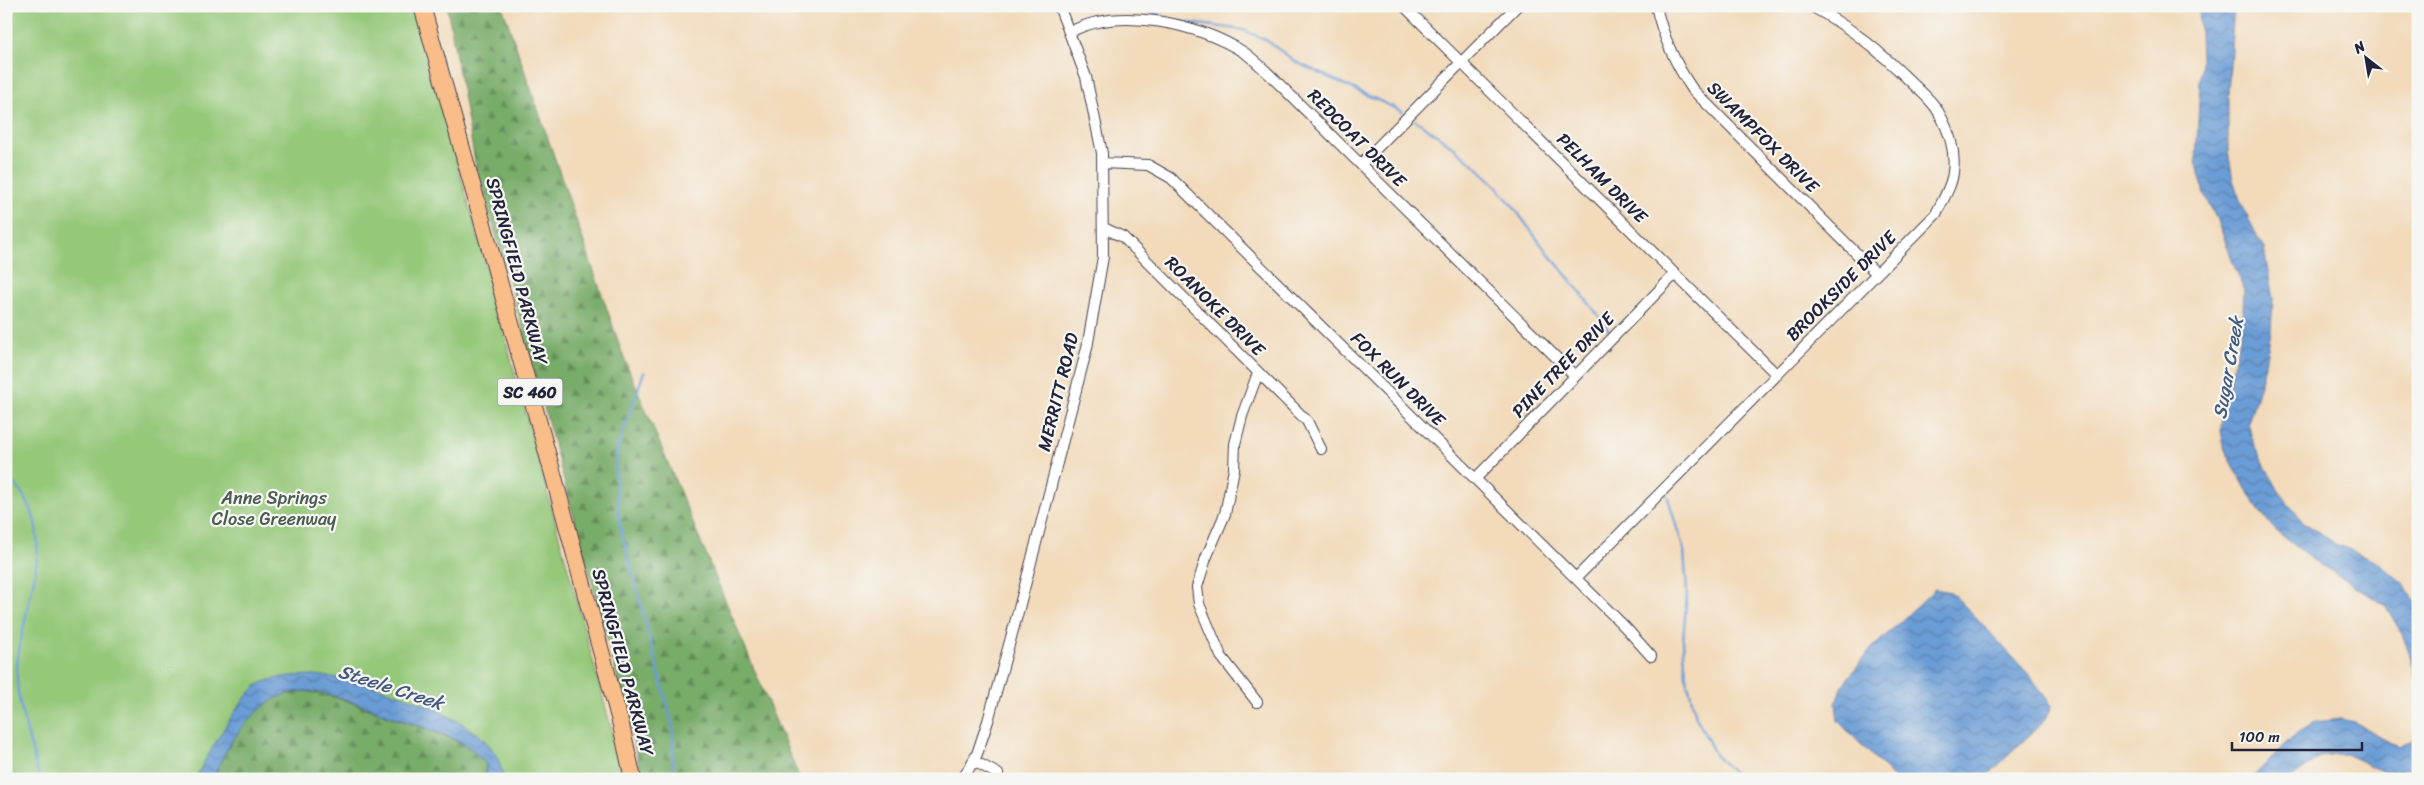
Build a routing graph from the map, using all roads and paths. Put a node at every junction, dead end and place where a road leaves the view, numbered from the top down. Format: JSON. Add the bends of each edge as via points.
{"nodes":[{"id":1,"x":422,"y":6,"type":"edge"},
{"id":2,"x":1059,"y":6,"type":"edge"},
{"id":3,"x":1404,"y":6,"type":"edge"},
{"id":4,"x":1517,"y":6,"type":"edge"},
{"id":5,"x":1656,"y":6,"type":"edge"},
{"id":6,"x":1811,"y":6,"type":"edge"},
{"id":7,"x":1070,"y":32,"type":"junction"},
{"id":8,"x":1462,"y":63,"type":"junction"},
{"id":9,"x":1102,"y":163,"type":"junction"},
{"id":10,"x":1361,"y":164,"type":"junction"},
{"id":11,"x":1104,"y":228,"type":"junction"},
{"id":12,"x":1876,"y":273,"type":"junction"},
{"id":13,"x":1675,"y":274,"type":"junction"},
{"id":14,"x":1258,"y":373,"type":"junction"},
{"id":15,"x":1776,"y":374,"type":"junction"},
{"id":16,"x":1575,"y":376,"type":"junction"},
{"id":17,"x":1321,"y":449,"type":"dead end"},
{"id":18,"x":1475,"y":478,"type":"junction"},
{"id":19,"x":1576,"y":578,"type":"junction"},
{"id":20,"x":1651,"y":656,"type":"dead end"},
{"id":21,"x":1257,"y":702,"type":"dead end"},
{"id":22,"x":974,"y":761,"type":"junction"},
{"id":23,"x":998,"y":774,"type":"dead end"},
{"id":24,"x":633,"y":779,"type":"edge"},
{"id":25,"x":963,"y":779,"type":"edge"}],
"edges":[{"from":1,"to":24,"type":"main road","name":"SPRINGFIELD PARKWAY","number":"SC 460","via":[[553,474]]},
{"from":2,"to":7,"type":"street","name":"MERRITT ROAD"},
{"from":3,"to":8,"type":"street","name":"PELHAM DRIVE"},
{"from":4,"to":8,"type":"street"},
{"from":5,"to":12,"type":"street","name":"SWAMPFOX DRIVE","via":[[1673,59],[1693,90]]},
{"from":6,"to":12,"type":"street","name":"BROOKSIDE DRIVE","via":[[1852,29],[1881,52],[1938,111],[1950,137],[1954,172],[1936,214]]},
{"from":7,"to":9,"type":"street","name":"MERRITT ROAD","via":[[1086,77]]},
{"from":7,"to":10,"type":"street","name":"REDCOAT DRIVE","via":[[1090,24],[1131,20],[1181,26],[1211,36],[1261,66]]},
{"from":8,"to":10,"type":"street"},
{"from":8,"to":13,"type":"street","name":"PELHAM DRIVE"},
{"from":9,"to":11,"type":"street","name":"MERRITT ROAD"},
{"from":9,"to":18,"type":"street","name":"FOX RUN DRIVE","via":[[1136,162],[1171,178]]},
{"from":10,"to":16,"type":"street","name":"REDCOAT DRIVE"},
{"from":11,"to":14,"type":"street","name":"ROANOKE DRIVE","via":[[1123,237]]},
{"from":11,"to":22,"type":"street","name":"MERRITT ROAD","via":[[1088,348],[990,714]]},
{"from":12,"to":15,"type":"street","name":"BROOKSIDE DRIVE"},
{"from":13,"to":15,"type":"street","name":"PELHAM DRIVE"},
{"from":13,"to":16,"type":"street","name":"PINE TREE DRIVE"},
{"from":14,"to":17,"type":"street","via":[[1307,421]]},
{"from":14,"to":21,"type":"street","name":"ROANOKE DRIVE","via":[[1235,444],[1234,470],[1225,514],[1197,587],[1199,604],[1221,656]]},
{"from":15,"to":19,"type":"street","name":"BROOKSIDE DRIVE"},
{"from":16,"to":18,"type":"street","name":"PINE TREE DRIVE"},
{"from":18,"to":19,"type":"street","name":"FOX RUN DRIVE"},
{"from":19,"to":20,"type":"street","name":"FOX RUN DRIVE"},
{"from":22,"to":23,"type":"street"},
{"from":22,"to":25,"type":"street","name":"MERRITT ROAD"}]}
